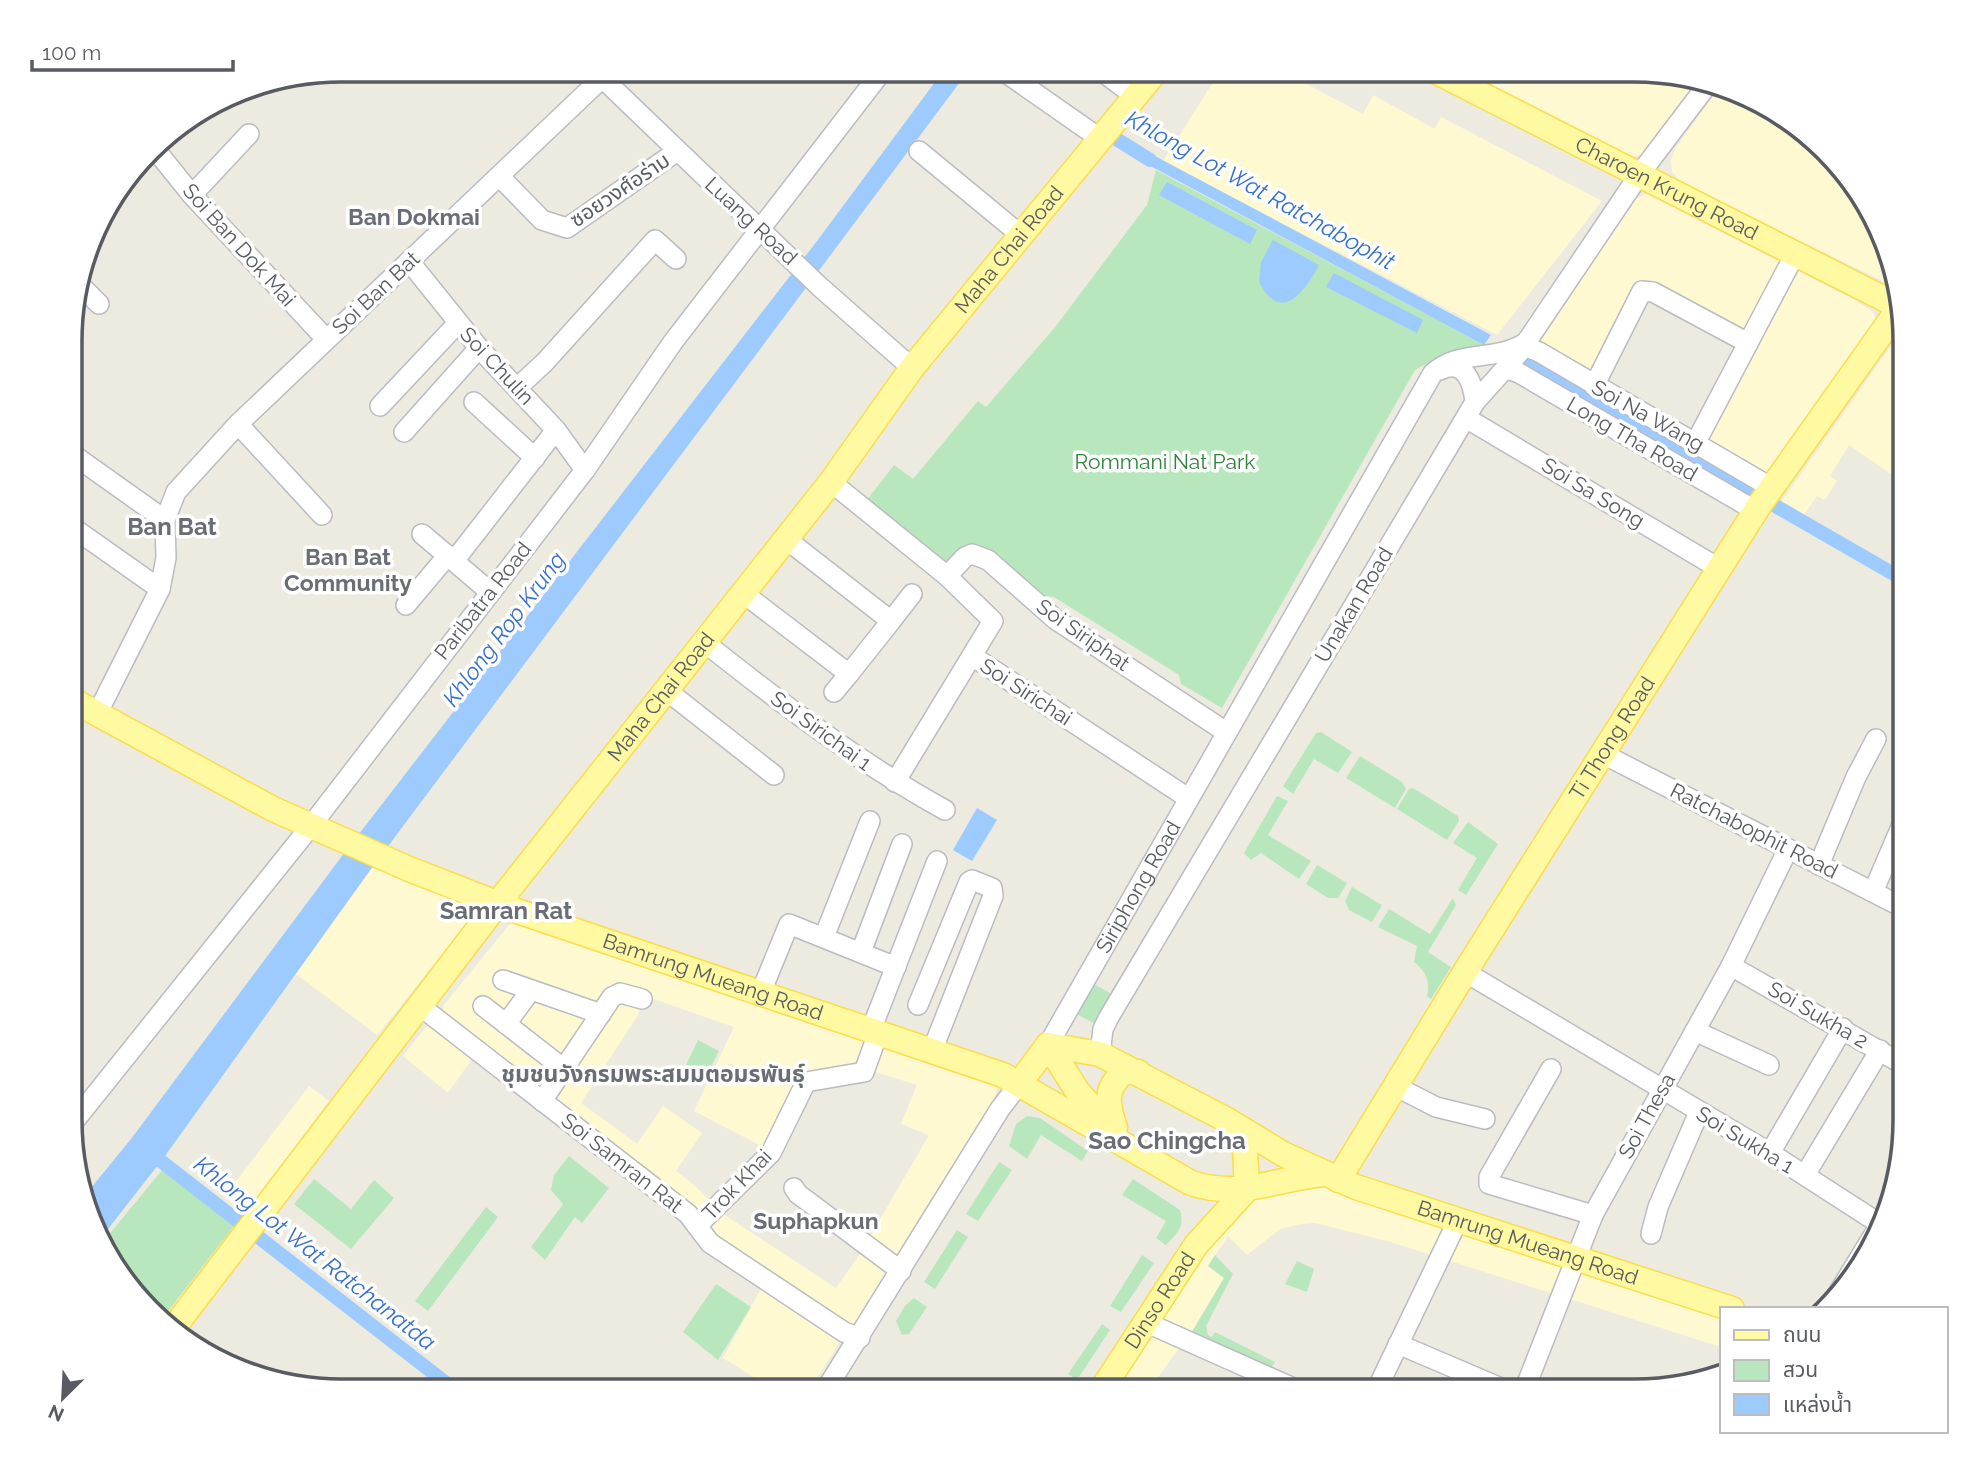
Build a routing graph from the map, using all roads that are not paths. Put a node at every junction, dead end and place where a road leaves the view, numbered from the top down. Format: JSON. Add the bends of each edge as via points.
{"nodes":[{"id":1,"x":590,"y":82,"type":"edge"},
{"id":2,"x":606,"y":82,"type":"edge"},
{"id":3,"x":873,"y":82,"type":"edge"},
{"id":4,"x":1022,"y":82,"type":"edge"},
{"id":5,"x":1116,"y":82,"type":"edge"},
{"id":6,"x":1148,"y":82,"type":"edge"},
{"id":7,"x":1458,"y":82,"type":"edge"},
{"id":8,"x":1702,"y":91,"type":"edge"},
{"id":9,"x":1136,"y":97,"type":"junction"},
{"id":10,"x":1108,"y":133,"type":"junction"},
{"id":11,"x":249,"y":134,"type":"dead end"},
{"id":12,"x":919,"y":151,"type":"dead end"},
{"id":13,"x":676,"y":152,"type":"junction"},
{"id":14,"x":160,"y":156,"type":"edge"},
{"id":15,"x":1639,"y":175,"type":"junction"},
{"id":16,"x":499,"y":176,"type":"junction"},
{"id":17,"x":192,"y":195,"type":"junction"},
{"id":18,"x":761,"y":231,"type":"junction"},
{"id":19,"x":1022,"y":236,"type":"junction"},
{"id":20,"x":1795,"y":254,"type":"junction"},
{"id":21,"x":676,"y":259,"type":"dead end"},
{"id":22,"x":409,"y":261,"type":"junction"},
{"id":23,"x":87,"y":292,"type":"edge"},
{"id":24,"x":1890,"y":302,"type":"edge"},
{"id":25,"x":99,"y":304,"type":"dead end"},
{"id":26,"x":1892,"y":319,"type":"edge"},
{"id":27,"x":458,"y":323,"type":"junction"},
{"id":28,"x":326,"y":340,"type":"junction"},
{"id":29,"x":1748,"y":343,"type":"junction"},
{"id":30,"x":1525,"y":344,"type":"junction"},
{"id":31,"x":479,"y":348,"type":"junction"},
{"id":32,"x":912,"y":368,"type":"junction"},
{"id":33,"x":1507,"y":369,"type":"junction"},
{"id":34,"x":1433,"y":373,"type":"junction"},
{"id":35,"x":1594,"y":386,"type":"junction"},
{"id":36,"x":517,"y":388,"type":"junction"},
{"id":37,"x":474,"y":402,"type":"dead end"},
{"id":38,"x":380,"y":406,"type":"dead end"},
{"id":39,"x":1470,"y":410,"type":"junction"},
{"id":40,"x":237,"y":424,"type":"junction"},
{"id":41,"x":556,"y":430,"type":"junction"},
{"id":42,"x":404,"y":432,"type":"dead end"},
{"id":43,"x":1696,"y":442,"type":"junction"},
{"id":44,"x":535,"y":458,"type":"junction"},
{"id":45,"x":82,"y":461,"type":"edge"},
{"id":46,"x":584,"y":470,"type":"junction"},
{"id":47,"x":831,"y":482,"type":"junction"},
{"id":48,"x":1764,"y":500,"type":"junction"},
{"id":49,"x":322,"y":516,"type":"dead end"},
{"id":50,"x":165,"y":520,"type":"junction"},
{"id":51,"x":82,"y":534,"type":"edge"},
{"id":52,"x":422,"y":534,"type":"dead end"},
{"id":53,"x":786,"y":538,"type":"junction"},
{"id":54,"x":451,"y":558,"type":"junction"},
{"id":55,"x":1720,"y":569,"type":"junction"},
{"id":56,"x":947,"y":576,"type":"junction"},
{"id":57,"x":160,"y":589,"type":"junction"},
{"id":58,"x":489,"y":591,"type":"junction"},
{"id":59,"x":743,"y":593,"type":"junction"},
{"id":60,"x":912,"y":594,"type":"dead end"},
{"id":61,"x":406,"y":605,"type":"dead end"},
{"id":62,"x":891,"y":621,"type":"junction"},
{"id":63,"x":704,"y":642,"type":"junction"},
{"id":64,"x":972,"y":656,"type":"junction"},
{"id":65,"x":849,"y":674,"type":"junction"},
{"id":66,"x":666,"y":690,"type":"junction"},
{"id":67,"x":834,"y":692,"type":"dead end"},
{"id":68,"x":82,"y":706,"type":"edge"},
{"id":69,"x":97,"y":714,"type":"junction"},
{"id":70,"x":1226,"y":732,"type":"junction"},
{"id":71,"x":1876,"y":739,"type":"dead end"},
{"id":72,"x":1603,"y":754,"type":"junction"},
{"id":73,"x":774,"y":775,"type":"dead end"},
{"id":74,"x":895,"y":782,"type":"junction"},
{"id":75,"x":1188,"y":798,"type":"junction"},
{"id":76,"x":945,"y":810,"type":"dead end"},
{"id":77,"x":870,"y":821,"type":"dead end"},
{"id":78,"x":310,"y":827,"type":"junction"},
{"id":79,"x":902,"y":844,"type":"dead end"},
{"id":80,"x":1893,"y":847,"type":"edge"},
{"id":81,"x":1788,"y":849,"type":"junction"},
{"id":82,"x":937,"y":861,"type":"dead end"},
{"id":83,"x":1819,"y":865,"type":"junction"},
{"id":84,"x":1873,"y":892,"type":"junction"},
{"id":85,"x":1893,"y":902,"type":"edge"},
{"id":86,"x":498,"y":903,"type":"junction"},
{"id":87,"x":824,"y":937,"type":"junction"},
{"id":88,"x":861,"y":952,"type":"junction"},
{"id":89,"x":1731,"y":966,"type":"junction"},
{"id":90,"x":896,"y":967,"type":"junction"},
{"id":91,"x":1465,"y":972,"type":"junction"},
{"id":92,"x":503,"y":980,"type":"dead end"},
{"id":93,"x":531,"y":990,"type":"junction"},
{"id":94,"x":761,"y":992,"type":"junction"},
{"id":95,"x":642,"y":999,"type":"dead end"},
{"id":96,"x":918,"y":1005,"type":"dead end"},
{"id":97,"x":420,"y":1006,"type":"junction"},
{"id":98,"x":482,"y":1006,"type":"dead end"},
{"id":99,"x":601,"y":1014,"type":"junction"},
{"id":100,"x":506,"y":1024,"type":"junction"},
{"id":101,"x":1843,"y":1028,"type":"junction"},
{"id":102,"x":874,"y":1031,"type":"junction"},
{"id":103,"x":1695,"y":1031,"type":"junction"},
{"id":104,"x":1048,"y":1045,"type":"junction"},
{"id":105,"x":1880,"y":1050,"type":"junction"},
{"id":106,"x":932,"y":1051,"type":"junction"},
{"id":107,"x":1100,"y":1054,"type":"junction"},
{"id":108,"x":1893,"y":1058,"type":"edge"},
{"id":109,"x":1769,"y":1065,"type":"dead end"},
{"id":110,"x":564,"y":1069,"type":"junction"},
{"id":111,"x":1551,"y":1069,"type":"dead end"},
{"id":112,"x":1138,"y":1072,"type":"junction"},
{"id":113,"x":1019,"y":1084,"type":"junction"},
{"id":114,"x":1395,"y":1086,"type":"junction"},
{"id":115,"x":1661,"y":1090,"type":"junction"},
{"id":116,"x":542,"y":1101,"type":"junction"},
{"id":117,"x":82,"y":1112,"type":"edge"},
{"id":118,"x":1699,"y":1112,"type":"junction"},
{"id":119,"x":1485,"y":1119,"type":"dead end"},
{"id":120,"x":1227,"y":1121,"type":"junction"},
{"id":121,"x":1118,"y":1139,"type":"junction"},
{"id":122,"x":1770,"y":1153,"type":"junction"},
{"id":123,"x":1805,"y":1175,"type":"junction"},
{"id":124,"x":1330,"y":1177,"type":"junction"},
{"id":125,"x":1191,"y":1183,"type":"junction"},
{"id":126,"x":794,"y":1188,"type":"dead end"},
{"id":127,"x":1247,"y":1189,"type":"junction"},
{"id":128,"x":1875,"y":1212,"type":"edge"},
{"id":129,"x":1592,"y":1215,"type":"junction"},
{"id":130,"x":1458,"y":1220,"type":"junction"},
{"id":131,"x":697,"y":1226,"type":"junction"},
{"id":132,"x":1651,"y":1234,"type":"dead end"},
{"id":133,"x":1195,"y":1245,"type":"junction"},
{"id":134,"x":1576,"y":1260,"type":"junction"},
{"id":135,"x":901,"y":1271,"type":"junction"},
{"id":136,"x":1726,"y":1307,"type":"edge"},
{"id":137,"x":179,"y":1321,"type":"edge"},
{"id":138,"x":1146,"y":1322,"type":"junction"},
{"id":139,"x":860,"y":1338,"type":"junction"},
{"id":140,"x":1398,"y":1344,"type":"junction"},
{"id":141,"x":833,"y":1379,"type":"edge"},
{"id":142,"x":1109,"y":1379,"type":"edge"},
{"id":143,"x":1270,"y":1379,"type":"edge"},
{"id":144,"x":1382,"y":1379,"type":"edge"},
{"id":145,"x":1480,"y":1379,"type":"edge"},
{"id":146,"x":1529,"y":1379,"type":"edge"}],
"edges":[{"from":1,"to":16,"type":"street","name":"Soi Ban Bat"},
{"from":2,"to":13,"type":"street","name":"Luang Road"},
{"from":3,"to":18,"type":"street","name":"Paribatra Road"},
{"from":4,"to":10,"type":"street"},
{"from":5,"to":9,"type":"street"},
{"from":6,"to":9,"type":"main road","name":"Maha Chai Road"},
{"from":7,"to":15,"type":"main road","name":"Charoen Krung Road"},
{"from":8,"to":15,"type":"street","name":"Unakan Road"},
{"from":9,"to":10,"type":"main road","name":"Maha Chai Road"},
{"from":10,"to":19,"type":"main road","name":"Maha Chai Road"},
{"from":11,"to":17,"type":"street"},
{"from":12,"to":19,"type":"street"},
{"from":13,"to":16,"type":"street","name":"ซอยวงศ์อร่าม","via":[[567,228],[542,220]]},
{"from":13,"to":18,"type":"street","name":"Luang Road"},
{"from":14,"to":17,"type":"street","name":"Soi Ban Dok Mai"},
{"from":15,"to":20,"type":"main road","name":"Charoen Krung Road"},
{"from":15,"to":30,"type":"street","name":"Unakan Road"},
{"from":16,"to":22,"type":"street","name":"Soi Ban Bat"},
{"from":17,"to":28,"type":"street","name":"Soi Ban Dok Mai"},
{"from":18,"to":32,"type":"street","name":"Luang Road"},
{"from":18,"to":46,"type":"street","name":"Paribatra Road","via":[[673,342]]},
{"from":19,"to":32,"type":"main road","name":"Maha Chai Road"},
{"from":20,"to":24,"type":"main road","name":"Charoen Krung Road"},
{"from":20,"to":29,"type":"street"},
{"from":21,"to":36,"type":"street","via":[[655,240]]},
{"from":22,"to":27,"type":"street","name":"Soi Chulin"},
{"from":22,"to":28,"type":"street","name":"Soi Ban Bat"},
{"from":23,"to":25,"type":"street"},
{"from":26,"to":48,"type":"main road","name":"Ti Thong Road"},
{"from":27,"to":31,"type":"street","name":"Soi Chulin"},
{"from":27,"to":38,"type":"street"},
{"from":28,"to":40,"type":"street","name":"Soi Ban Bat"},
{"from":29,"to":35,"type":"street","via":[[1646,290]]},
{"from":29,"to":43,"type":"street"},
{"from":30,"to":33,"type":"street","name":"Unakan Road"},
{"from":30,"to":34,"type":"street","via":[[1502,354],[1454,359]]},
{"from":30,"to":35,"type":"street","name":"Soi Na Wang"},
{"from":31,"to":36,"type":"street","name":"Soi Chulin"},
{"from":31,"to":42,"type":"street"},
{"from":32,"to":47,"type":"main road","name":"Maha Chai Road"},
{"from":33,"to":39,"type":"street","name":"Unakan Road"},
{"from":33,"to":48,"type":"street","name":"Long Tha Road"},
{"from":34,"to":39,"type":"street","via":[[1447,367],[1468,374],[1472,381]]},
{"from":34,"to":70,"type":"street","name":"Siriphong Road"},
{"from":35,"to":43,"type":"street","name":"Soi Na Wang"},
{"from":36,"to":41,"type":"street","name":"Soi Chulin"},
{"from":37,"to":44,"type":"street"},
{"from":39,"to":55,"type":"street","name":"Soi Sa Song"},
{"from":39,"to":107,"type":"street","name":"Unakan Road","via":[[1109,1017]]},
{"from":40,"to":49,"type":"street"},
{"from":40,"to":50,"type":"street","name":"Soi Ban Bat","via":[[176,492]]},
{"from":41,"to":44,"type":"street"},
{"from":41,"to":46,"type":"street","name":"Soi Chulin"},
{"from":43,"to":48,"type":"street","name":"Soi Na Wang"},
{"from":44,"to":54,"type":"street"},
{"from":45,"to":50,"type":"street"},
{"from":46,"to":58,"type":"street","name":"Paribatra Road"},
{"from":47,"to":53,"type":"main road","name":"Maha Chai Road"},
{"from":47,"to":56,"type":"street","name":"Soi Sirichai"},
{"from":48,"to":55,"type":"main road","name":"Ti Thong Road"},
{"from":50,"to":57,"type":"street","name":"Soi Ban Bat","via":[[166,558]]},
{"from":51,"to":57,"type":"street"},
{"from":52,"to":54,"type":"street"},
{"from":53,"to":59,"type":"main road","name":"Maha Chai Road"},
{"from":53,"to":62,"type":"street"},
{"from":54,"to":58,"type":"street"},
{"from":54,"to":61,"type":"street"},
{"from":55,"to":72,"type":"main road","name":"Ti Thong Road"},
{"from":56,"to":64,"type":"street","name":"Soi Sirichai","via":[[993,621]]},
{"from":56,"to":70,"type":"street","name":"Soi Siriphat","via":[[972,554],[988,559],[1055,619]]},
{"from":57,"to":69,"type":"street","name":"Soi Ban Bat"},
{"from":58,"to":78,"type":"street","name":"Paribatra Road"},
{"from":59,"to":63,"type":"main road","name":"Maha Chai Road"},
{"from":59,"to":65,"type":"street"},
{"from":60,"to":62,"type":"street"},
{"from":62,"to":65,"type":"street"},
{"from":63,"to":66,"type":"main road","name":"Maha Chai Road"},
{"from":63,"to":74,"type":"street","name":"Soi Sirichai 1","via":[[813,729]]},
{"from":64,"to":74,"type":"street"},
{"from":64,"to":75,"type":"street","name":"Soi Sirichai"},
{"from":65,"to":67,"type":"street"},
{"from":66,"to":73,"type":"street"},
{"from":66,"to":86,"type":"main road","name":"Maha Chai Road"},
{"from":68,"to":69,"type":"main road","name":"Bamrung Mueang Road"},
{"from":69,"to":78,"type":"main road","name":"Bamrung Mueang Road"},
{"from":70,"to":75,"type":"street","name":"Siriphong Road"},
{"from":71,"to":83,"type":"street"},
{"from":72,"to":81,"type":"street","name":"Ratchabophit Road"},
{"from":72,"to":91,"type":"main road","name":"Ti Thong Road"},
{"from":74,"to":76,"type":"street","name":"Soi Sirichai 1"},
{"from":75,"to":104,"type":"street","name":"Siriphong Road"},
{"from":77,"to":87,"type":"street"},
{"from":78,"to":86,"type":"main road","name":"Bamrung Mueang Road"},
{"from":78,"to":117,"type":"street","name":"Paribatra Road"},
{"from":79,"to":88,"type":"street"},
{"from":80,"to":84,"type":"street"},
{"from":81,"to":83,"type":"street","name":"Ratchabophit Road"},
{"from":81,"to":89,"type":"street","name":"Soi Thesa"},
{"from":82,"to":90,"type":"street"},
{"from":83,"to":84,"type":"street","name":"Ratchabophit Road"},
{"from":84,"to":85,"type":"street","name":"Ratchabophit Road"},
{"from":86,"to":94,"type":"main road","name":"Bamrung Mueang Road"},
{"from":86,"to":97,"type":"main road","name":"Maha Chai Road"},
{"from":87,"to":88,"type":"street"},
{"from":87,"to":94,"type":"street","via":[[789,924]]},
{"from":88,"to":90,"type":"street"},
{"from":89,"to":101,"type":"street","name":"Soi Sukha 2"},
{"from":89,"to":103,"type":"street","name":"Soi Thesa"},
{"from":90,"to":102,"type":"street"},
{"from":91,"to":114,"type":"main road","name":"Ti Thong Road"},
{"from":91,"to":115,"type":"street","name":"Soi Sukha 1"},
{"from":92,"to":93,"type":"street"},
{"from":93,"to":99,"type":"street"},
{"from":93,"to":100,"type":"street"},
{"from":94,"to":102,"type":"main road","name":"Bamrung Mueang Road"},
{"from":95,"to":99,"type":"street","via":[[616,994]]},
{"from":96,"to":106,"type":"street","via":[[969,882],[992,888],[993,896]]},
{"from":97,"to":116,"type":"street","name":"Soi Samran Rat"},
{"from":97,"to":137,"type":"main road","name":"Maha Chai Road"},
{"from":98,"to":100,"type":"street"},
{"from":99,"to":110,"type":"street"},
{"from":100,"to":110,"type":"street"},
{"from":101,"to":105,"type":"street","name":"Soi Sukha 2"},
{"from":101,"to":122,"type":"street"},
{"from":102,"to":106,"type":"main road","name":"Bamrung Mueang Road"},
{"from":102,"to":131,"type":"street","name":"Trok Khai","via":[[864,1072],[806,1082],[771,1153]]},
{"from":103,"to":109,"type":"street"},
{"from":103,"to":115,"type":"street","name":"Soi Thesa"},
{"from":104,"to":107,"type":"main road","name":"Bamrung Mueang Road"},
{"from":104,"to":113,"type":"main road","name":"Siriphong Road"},
{"from":104,"to":121,"type":"main road","via":[[1078,1092]]},
{"from":105,"to":108,"type":"street","name":"Soi Sukha 2"},
{"from":105,"to":123,"type":"street"},
{"from":106,"to":113,"type":"main road","name":"Bamrung Mueang Road"},
{"from":107,"to":112,"type":"main road","name":"Bamrung Mueang Road"},
{"from":110,"to":116,"type":"street"},
{"from":111,"to":129,"type":"street","via":[[1489,1184]]},
{"from":112,"to":120,"type":"main road","name":"Bamrung Mueang Road"},
{"from":112,"to":121,"type":"main road","via":[[1123,1072],[1112,1083],[1106,1100]]},
{"from":113,"to":121,"type":"main road","name":"Bamrung Mueang Road"},
{"from":113,"to":135,"type":"street","name":"Siriphong Road"},
{"from":114,"to":119,"type":"street","via":[[1436,1107]]},
{"from":114,"to":124,"type":"main road","name":"Ti Thong Road"},
{"from":115,"to":118,"type":"street","name":"Soi Sukha 1"},
{"from":115,"to":129,"type":"street","name":"Soi Thesa"},
{"from":116,"to":131,"type":"street","name":"Soi Samran Rat","via":[[688,1214]]},
{"from":118,"to":122,"type":"street","name":"Soi Sukha 1"},
{"from":118,"to":132,"type":"street"},
{"from":120,"to":124,"type":"main road","name":"Bamrung Mueang Road"},
{"from":120,"to":127,"type":"main road","via":[[1245,1149]]},
{"from":121,"to":125,"type":"main road","name":"Bamrung Mueang Road"},
{"from":122,"to":123,"type":"street","name":"Soi Sukha 1"},
{"from":123,"to":128,"type":"street","name":"Soi Sukha 1"},
{"from":124,"to":127,"type":"main road","name":"Bamrung Mueang Road","via":[[1290,1177]]},
{"from":124,"to":130,"type":"main road","name":"Bamrung Mueang Road"},
{"from":125,"to":127,"type":"main road","name":"Bamrung Mueang Road","via":[[1214,1191]]},
{"from":125,"to":133,"type":"main road","name":"Dinso Road","via":[[1205,1209]]},
{"from":126,"to":135,"type":"street"},
{"from":127,"to":133,"type":"main road","name":"Dinso Road"},
{"from":129,"to":134,"type":"street","name":"Soi Thesa"},
{"from":130,"to":134,"type":"main road","name":"Bamrung Mueang Road"},
{"from":130,"to":140,"type":"street"},
{"from":131,"to":139,"type":"street","name":"Soi Samran Rat","via":[[710,1243]]},
{"from":133,"to":138,"type":"main road","name":"Dinso Road"},
{"from":134,"to":136,"type":"main road","name":"Bamrung Mueang Road"},
{"from":134,"to":146,"type":"street","name":"Soi Thesa"},
{"from":135,"to":139,"type":"street","name":"Siriphong Road"},
{"from":138,"to":142,"type":"main road","name":"Dinso Road"},
{"from":138,"to":143,"type":"street"},
{"from":139,"to":141,"type":"street","name":"Siriphong Road"},
{"from":140,"to":144,"type":"street"},
{"from":140,"to":145,"type":"street"}]}
